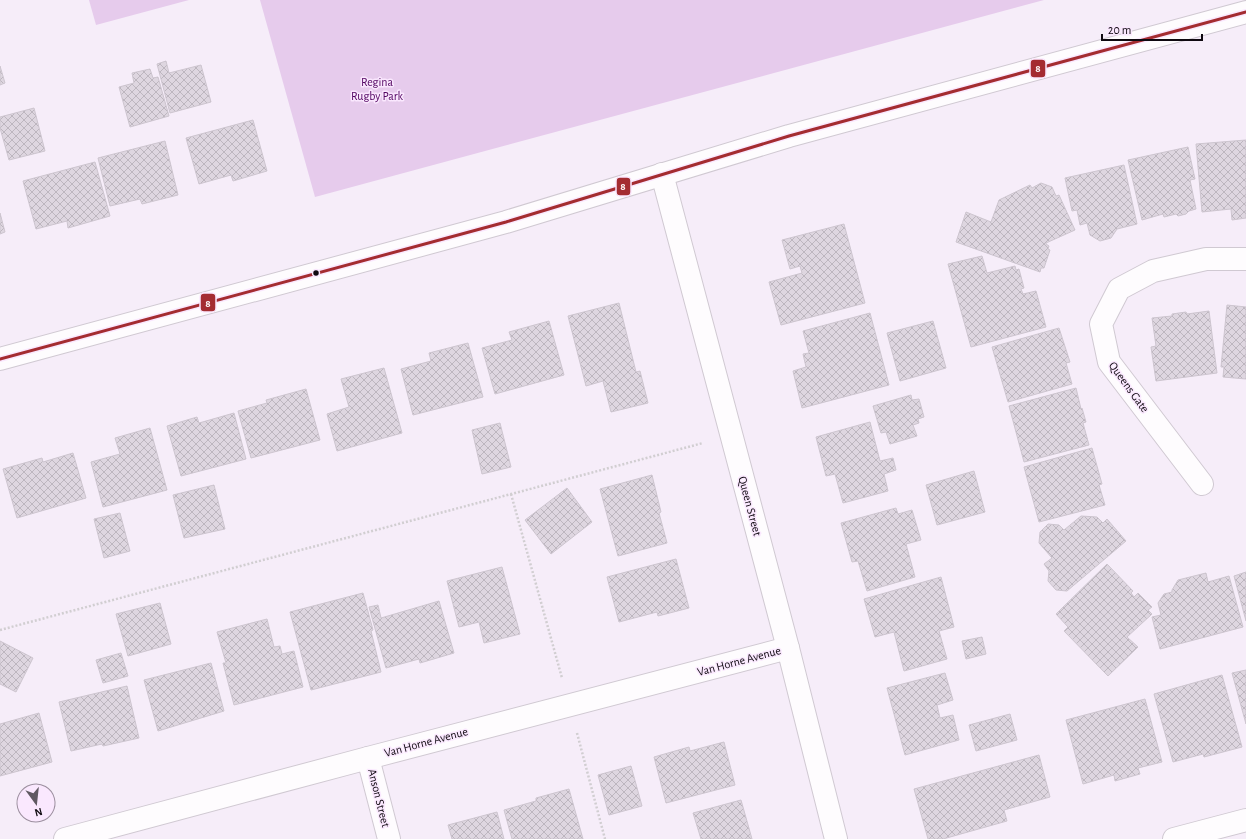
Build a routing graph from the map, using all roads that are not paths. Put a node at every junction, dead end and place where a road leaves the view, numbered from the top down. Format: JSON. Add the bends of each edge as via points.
{"nodes":[{"id":1,"x":1246,"y":12,"type":"edge"},
{"id":2,"x":662,"y":174,"type":"junction"},
{"id":3,"x":1246,"y":259,"type":"edge"},
{"id":4,"x":0,"y":359,"type":"edge"},
{"id":5,"x":1202,"y":484,"type":"dead end"},
{"id":6,"x":788,"y":648,"type":"junction"},
{"id":7,"x":368,"y":758,"type":"junction"},
{"id":8,"x":1246,"y":820,"type":"edge"},
{"id":9,"x":65,"y":839,"type":"edge"},
{"id":10,"x":389,"y":839,"type":"edge"},
{"id":11,"x":836,"y":839,"type":"edge"},
{"id":12,"x":1174,"y":839,"type":"edge"}],
"edges":[{"from":1,"to":2,"type":"street","via":[[789,136]]},
{"from":2,"to":4,"type":"street","via":[[506,222]]},
{"from":2,"to":6,"type":"street","name":"Queen Street"},
{"from":3,"to":5,"type":"street","name":"Queens Gate","via":[[1206,259],[1153,271],[1119,289],[1102,324],[1109,362]]},
{"from":6,"to":7,"type":"street","name":"Van Horne Avenue"},
{"from":6,"to":11,"type":"street","name":"Queen Street"},
{"from":7,"to":9,"type":"street","name":"Van Horne Avenue"},
{"from":7,"to":10,"type":"street","name":"Anson Street"},
{"from":8,"to":12,"type":"street"}]}
